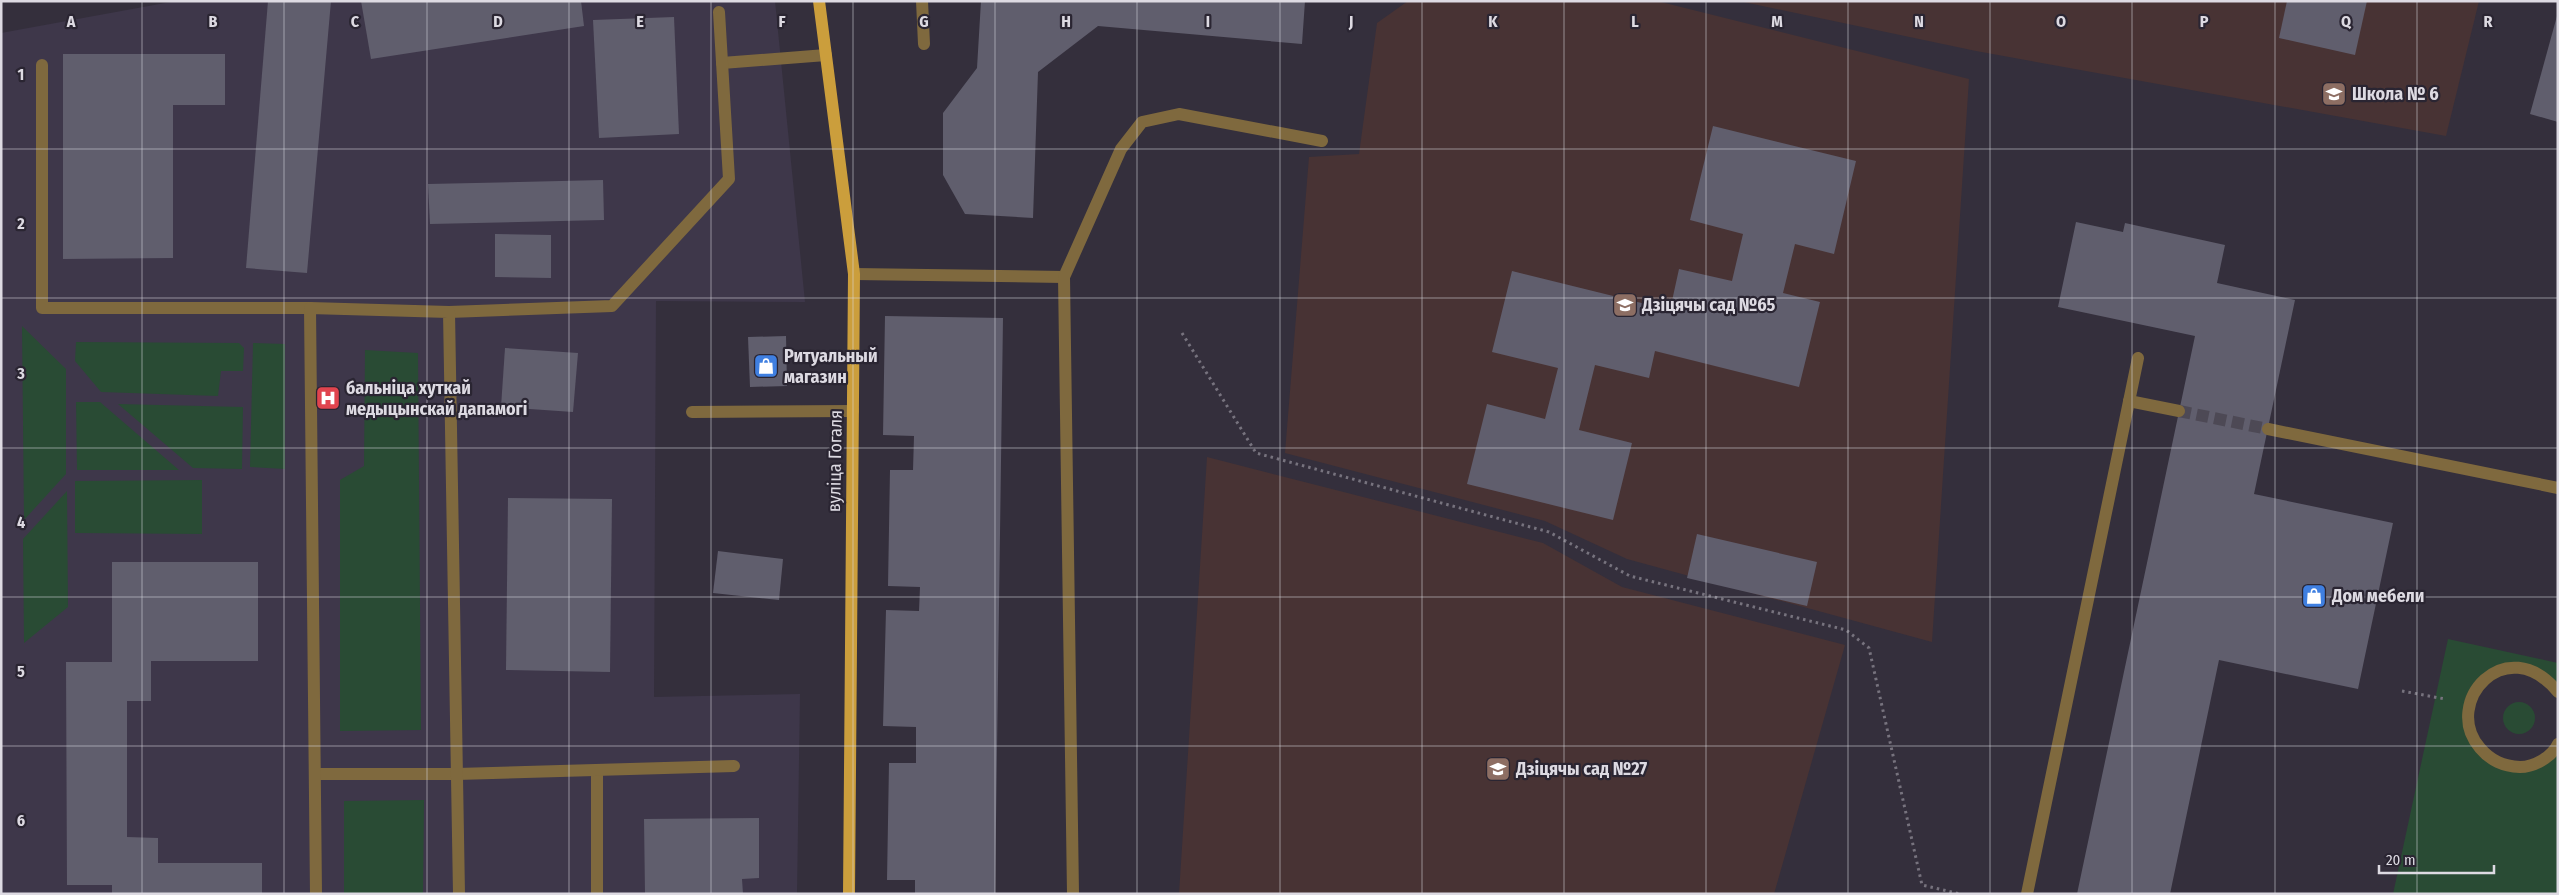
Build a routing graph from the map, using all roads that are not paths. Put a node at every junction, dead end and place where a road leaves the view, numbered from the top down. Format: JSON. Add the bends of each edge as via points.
{"nodes":[{"id":1,"x":819,"y":1,"type":"edge"},
{"id":2,"x":922,"y":1,"type":"edge"},
{"id":3,"x":720,"y":12,"type":"dead end"},
{"id":4,"x":924,"y":44,"type":"dead end"},
{"id":5,"x":826,"y":55,"type":"junction"},
{"id":6,"x":722,"y":64,"type":"junction"},
{"id":7,"x":42,"y":65,"type":"dead end"},
{"id":8,"x":1322,"y":140,"type":"dead end"},
{"id":9,"x":854,"y":274,"type":"junction"},
{"id":10,"x":1064,"y":277,"type":"junction"},
{"id":11,"x":310,"y":308,"type":"junction"},
{"id":12,"x":449,"y":312,"type":"junction"},
{"id":13,"x":2138,"y":358,"type":"dead end"},
{"id":14,"x":2129,"y":401,"type":"junction"},
{"id":15,"x":853,"y":411,"type":"junction"},
{"id":16,"x":2179,"y":411,"type":"tunnel mouth"},
{"id":17,"x":692,"y":412,"type":"dead end"},
{"id":18,"x":2268,"y":429,"type":"tunnel mouth"},
{"id":19,"x":2558,"y":488,"type":"edge"},
{"id":20,"x":2558,"y":692,"type":"edge"},
{"id":21,"x":2558,"y":744,"type":"edge"},
{"id":22,"x":734,"y":766,"type":"dead end"},
{"id":23,"x":597,"y":770,"type":"junction"},
{"id":24,"x":315,"y":774,"type":"junction"},
{"id":25,"x":458,"y":774,"type":"junction"},
{"id":26,"x":316,"y":894,"type":"edge"},
{"id":27,"x":459,"y":894,"type":"edge"},
{"id":28,"x":597,"y":894,"type":"edge"},
{"id":29,"x":849,"y":894,"type":"edge"},
{"id":30,"x":1073,"y":894,"type":"edge"},
{"id":31,"x":2027,"y":894,"type":"edge"}],
"edges":[{"from":1,"to":5,"type":"main road","name":"вуліца Гогаля"},
{"from":2,"to":4,"type":"street"},
{"from":3,"to":6,"type":"street"},
{"from":5,"to":6,"type":"street"},
{"from":5,"to":9,"type":"main road","name":"вуліца Гогаля"},
{"from":6,"to":12,"type":"street","via":[[729,180],[612,306]]},
{"from":7,"to":11,"type":"street","via":[[42,308]]},
{"from":8,"to":10,"type":"street","via":[[1179,114],[1142,122],[1122,149]]},
{"from":9,"to":10,"type":"street"},
{"from":9,"to":15,"type":"main road","name":"вуліца Гогаля"},
{"from":10,"to":30,"type":"street"},
{"from":11,"to":12,"type":"street"},
{"from":11,"to":24,"type":"street"},
{"from":12,"to":25,"type":"street"},
{"from":13,"to":14,"type":"street"},
{"from":14,"to":16,"type":"street"},
{"from":14,"to":31,"type":"street"},
{"from":15,"to":17,"type":"street"},
{"from":15,"to":29,"type":"main road","name":"вуліца Гогаля"},
{"from":18,"to":19,"type":"street"},
{"from":20,"to":21,"type":"street","via":[[2529,668],[2510,667],[2493,673],[2478,685],[2470,704],[2468,723],[2474,741],[2487,756],[2504,766],[2524,767],[2540,762]]},
{"from":22,"to":23,"type":"street"},
{"from":23,"to":25,"type":"street"},
{"from":23,"to":28,"type":"street"},
{"from":24,"to":25,"type":"street"},
{"from":24,"to":26,"type":"street"},
{"from":25,"to":27,"type":"street"}]}
